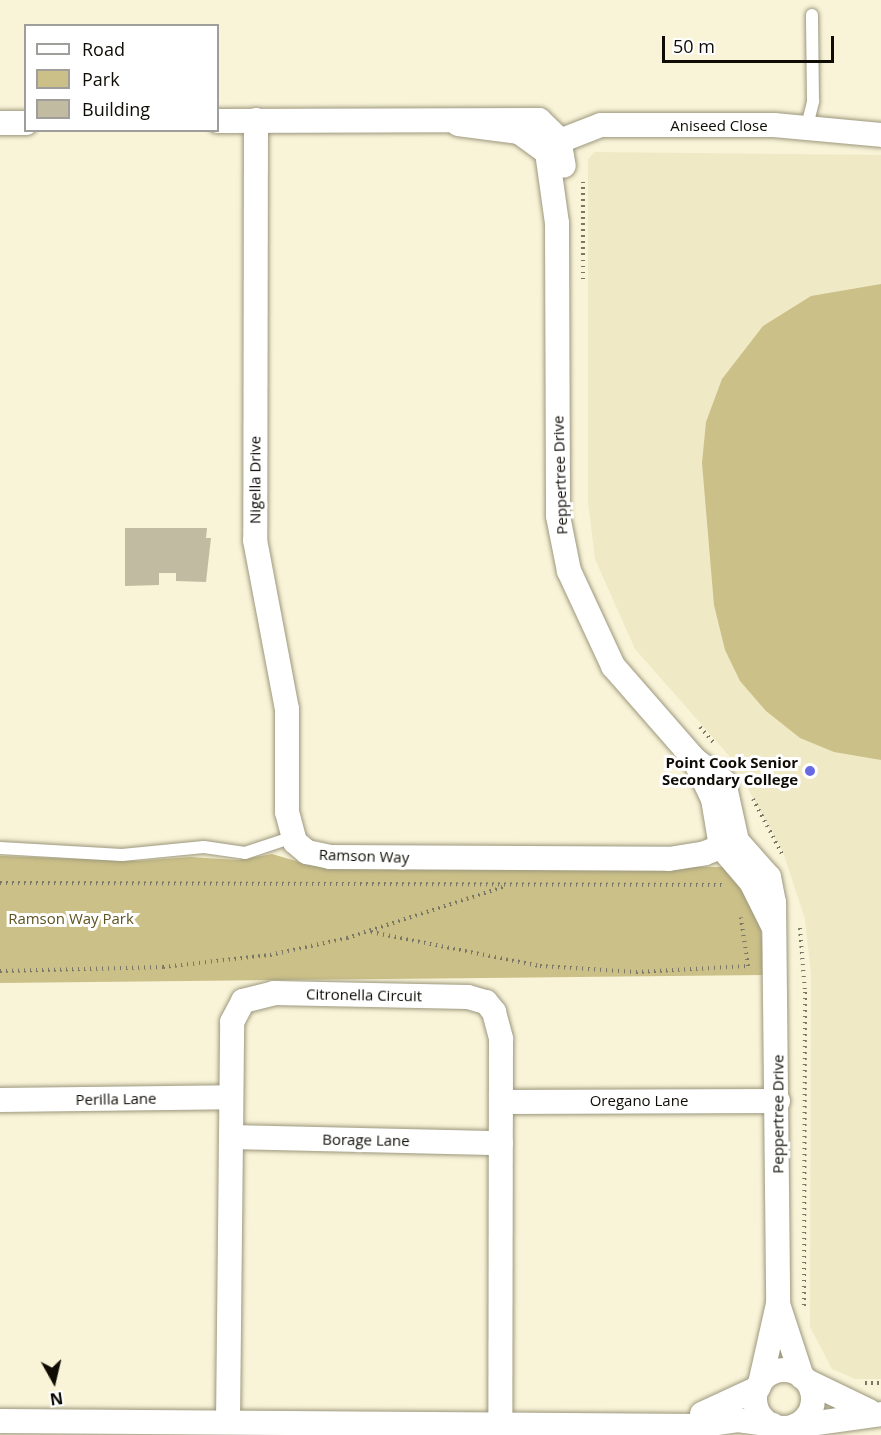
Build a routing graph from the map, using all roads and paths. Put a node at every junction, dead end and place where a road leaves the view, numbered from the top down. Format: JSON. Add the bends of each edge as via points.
{"nodes":[{"id":1,"x":812,"y":15,"type":"dead end"},
{"id":2,"x":219,"y":120,"type":"edge"},
{"id":3,"x":256,"y":120,"type":"junction"},
{"id":4,"x":0,"y":123,"type":"edge"},
{"id":5,"x":24,"y":123,"type":"edge"},
{"id":6,"x":806,"y":130,"type":"junction"},
{"id":7,"x":881,"y":135,"type":"edge"},
{"id":8,"x":552,"y":143,"type":"junction"},
{"id":9,"x":293,"y":837,"type":"junction"},
{"id":10,"x":729,"y":844,"type":"junction"},
{"id":11,"x":0,"y":848,"type":"edge"},
{"id":12,"x":510,"y":885,"type":"dead end"},
{"id":13,"x":738,"y":906,"type":"dead end"},
{"id":14,"x":370,"y":931,"type":"junction"},
{"id":15,"x":0,"y":971,"type":"edge"},
{"id":16,"x":231,"y":1097,"type":"junction"},
{"id":17,"x":0,"y":1100,"type":"edge"},
{"id":18,"x":778,"y":1101,"type":"junction"},
{"id":19,"x":501,"y":1102,"type":"junction"},
{"id":20,"x":231,"y":1137,"type":"junction"},
{"id":21,"x":501,"y":1143,"type":"junction"},
{"id":22,"x":778,"y":1304,"type":"junction"},
{"id":23,"x":805,"y":1379,"type":"junction"},
{"id":24,"x":759,"y":1386,"type":"junction"},
{"id":25,"x":877,"y":1413,"type":"edge"},
{"id":26,"x":0,"y":1421,"type":"edge"},
{"id":27,"x":228,"y":1422,"type":"junction"},
{"id":28,"x":500,"y":1423,"type":"junction"},
{"id":29,"x":674,"y":1423,"type":"junction"},
{"id":30,"x":783,"y":1426,"type":"junction"}],
"edges":[{"from":1,"to":6,"type":"lane","via":[[813,101]]},
{"from":2,"to":3,"type":"street"},
{"from":3,"to":8,"type":"street","via":[[458,124],[519,132]]},
{"from":3,"to":9,"type":"street","name":"Nigella Drive","via":[[255,540],[287,709],[287,812]]},
{"from":4,"to":5,"type":"street"},
{"from":6,"to":7,"type":"street","name":"Aniseed Close"},
{"from":6,"to":8,"type":"street","name":"Aniseed Close","via":[[601,125]]},
{"from":8,"to":10,"type":"street","name":"Peppertree Drive","via":[[557,223],[557,493],[568,572],[613,666],[694,759],[724,782]]},
{"from":9,"to":10,"type":"street","name":"Ramson Way","via":[[307,852],[330,857],[669,858]]},
{"from":9,"to":11,"type":"lane","via":[[245,853],[204,847],[122,855]]},
{"from":10,"to":18,"type":"street","name":"Peppertree Drive","via":[[769,877]]},
{"from":12,"to":14,"type":"path"},
{"from":13,"to":14,"type":"path","via":[[748,966],[636,972],[556,968]]},
{"from":14,"to":15,"type":"path","via":[[223,961]]},
{"from":16,"to":17,"type":"street","name":"Perilla Lane"},
{"from":16,"to":19,"type":"street","name":"Citronella Circuit","via":[[236,1008],[258,995],[297,993],[486,1002],[500,1029]]},
{"from":16,"to":20,"type":"street","name":"Citronella Circuit"},
{"from":18,"to":19,"type":"street","name":"Oregano Lane"},
{"from":18,"to":22,"type":"street","name":"Peppertree Drive"},
{"from":19,"to":21,"type":"street","name":"Citronella Circuit"},
{"from":20,"to":21,"type":"street","name":"Borage Lane"},
{"from":20,"to":27,"type":"street","name":"Citronella Circuit"},
{"from":21,"to":28,"type":"street","name":"Citronella Circuit"},
{"from":22,"to":23,"type":"street","name":"Peppertree Drive"},
{"from":22,"to":24,"type":"street","name":"Peppertree Drive"},
{"from":23,"to":24,"type":"street","via":[[778,1371]]},
{"from":23,"to":25,"type":"street"},
{"from":23,"to":30,"type":"street","via":[[811,1409]]},
{"from":24,"to":29,"type":"street","via":[[725,1407]]},
{"from":24,"to":30,"type":"street","via":[[758,1410]]},
{"from":25,"to":30,"type":"street"},
{"from":26,"to":27,"type":"street"},
{"from":27,"to":28,"type":"street"},
{"from":28,"to":29,"type":"street"},
{"from":29,"to":30,"type":"street","via":[[738,1420]]}]}
